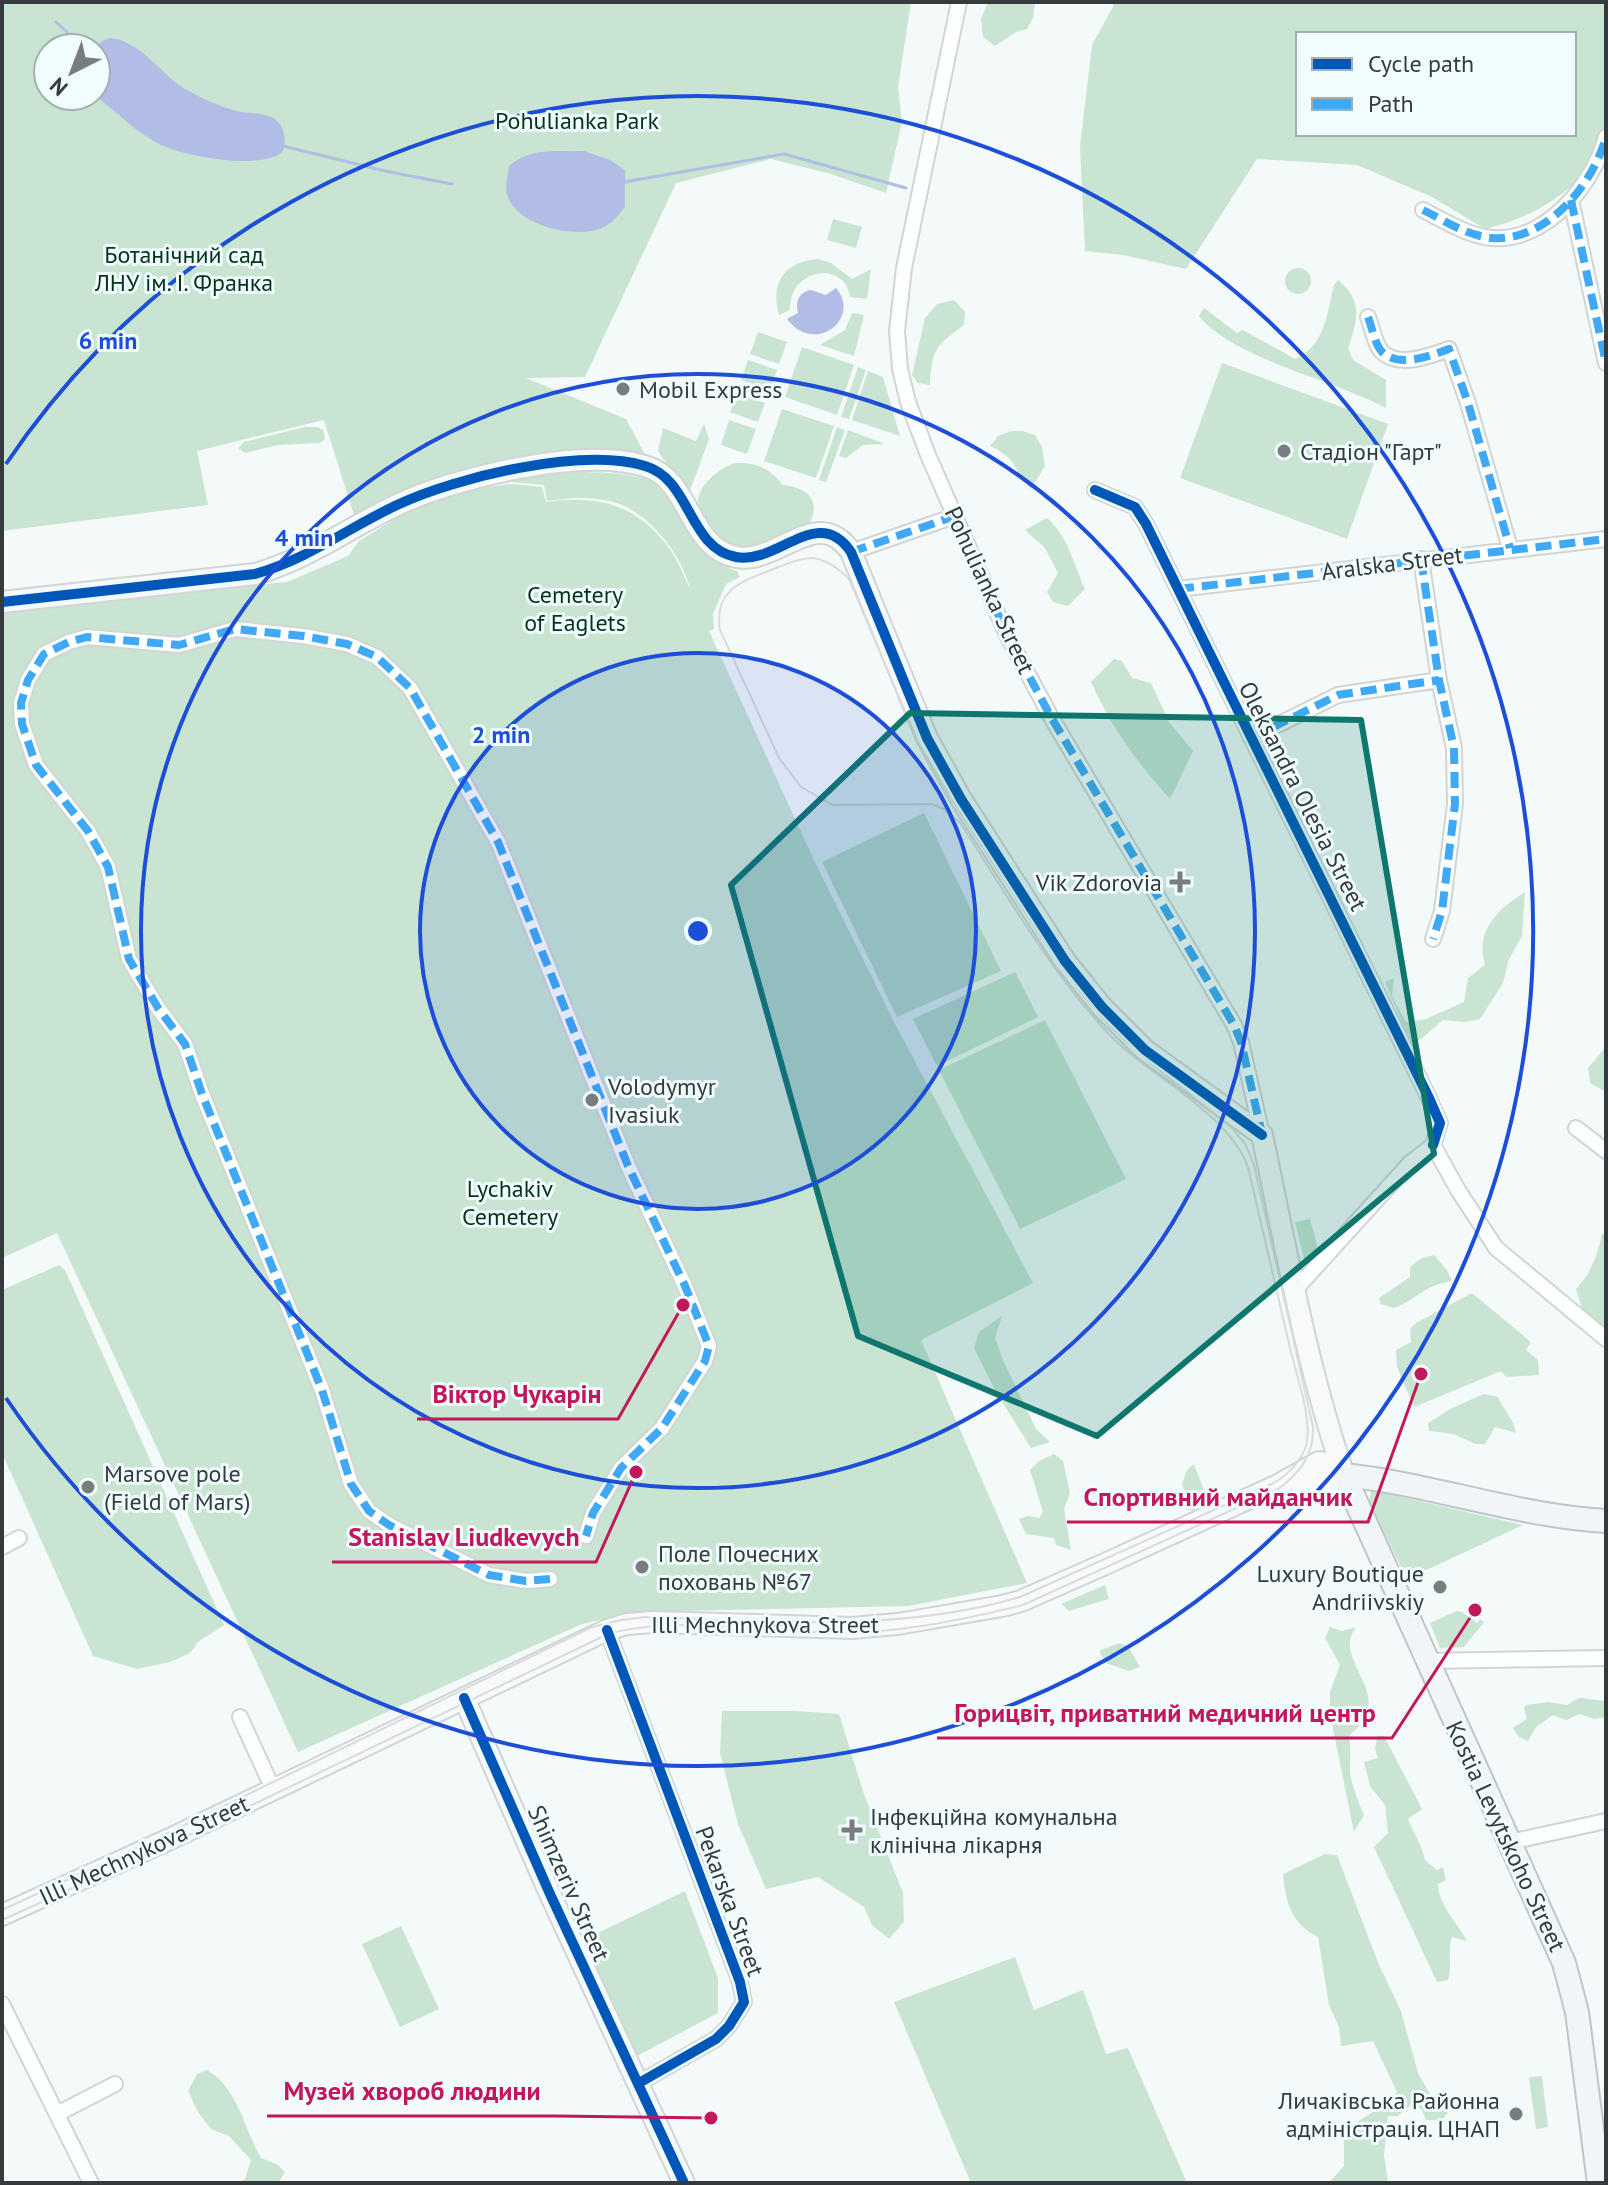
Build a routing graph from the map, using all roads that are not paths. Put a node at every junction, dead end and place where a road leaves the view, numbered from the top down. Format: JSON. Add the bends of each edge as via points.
{"nodes":[{"id":1,"x":959,"y":2,"type":"edge"},
{"id":2,"x":1606,"y":137,"type":"edge"},
{"id":3,"x":1571,"y":200,"type":"junction"},
{"id":4,"x":1423,"y":210,"type":"dead end"},
{"id":5,"x":1368,"y":317,"type":"dead end"},
{"id":6,"x":1606,"y":363,"type":"edge"},
{"id":7,"x":1095,"y":490,"type":"dead end"},
{"id":8,"x":955,"y":516,"type":"junction"},
{"id":9,"x":1606,"y":539,"type":"edge"},
{"id":10,"x":1510,"y":548,"type":"junction"},
{"id":11,"x":851,"y":552,"type":"junction"},
{"id":12,"x":1421,"y":559,"type":"junction"},
{"id":13,"x":1178,"y":589,"type":"junction"},
{"id":14,"x":2,"y":602,"type":"edge"},
{"id":15,"x":1439,"y":680,"type":"junction"},
{"id":16,"x":1251,"y":738,"type":"junction"},
{"id":17,"x":1433,"y":939,"type":"dead end"},
{"id":18,"x":1576,"y":1128,"type":"dead end"},
{"id":19,"x":1262,"y":1135,"type":"junction"},
{"id":20,"x":1433,"y":1145,"type":"junction"},
{"id":21,"x":1606,"y":1151,"type":"edge"},
{"id":22,"x":1295,"y":1290,"type":"junction"},
{"id":23,"x":1606,"y":1339,"type":"edge"},
{"id":24,"x":1344,"y":1475,"type":"junction"},
{"id":25,"x":1606,"y":1521,"type":"edge"},
{"id":26,"x":586,"y":1536,"type":"dead end"},
{"id":27,"x":19,"y":1538,"type":"dead end"},
{"id":28,"x":2,"y":1547,"type":"edge"},
{"id":29,"x":550,"y":1579,"type":"dead end"},
{"id":30,"x":607,"y":1630,"type":"junction"},
{"id":31,"x":1606,"y":1658,"type":"edge"},
{"id":32,"x":1427,"y":1661,"type":"junction"},
{"id":33,"x":464,"y":1698,"type":"junction"},
{"id":34,"x":240,"y":1717,"type":"dead end"},
{"id":35,"x":273,"y":1789,"type":"junction"},
{"id":36,"x":1606,"y":1821,"type":"edge"},
{"id":37,"x":1510,"y":1842,"type":"junction"},
{"id":38,"x":2,"y":1915,"type":"edge"},
{"id":39,"x":2,"y":2004,"type":"edge"},
{"id":40,"x":639,"y":2083,"type":"junction"},
{"id":41,"x":115,"y":2084,"type":"dead end"},
{"id":42,"x":57,"y":2114,"type":"junction"},
{"id":43,"x":91,"y":2183,"type":"edge"},
{"id":44,"x":684,"y":2183,"type":"edge"},
{"id":45,"x":1599,"y":2183,"type":"edge"}],
"edges":[{"from":1,"to":8,"type":"street","name":"Pohulianka Street","via":[[904,268],[897,331],[908,402]]},
{"from":2,"to":3,"type":"street"},
{"from":3,"to":4,"type":"street","via":[[1548,222],[1506,238],[1460,229]]},
{"from":3,"to":6,"type":"street"},
{"from":5,"to":10,"type":"street","via":[[1380,351],[1392,358],[1406,361],[1449,349]]},
{"from":7,"to":13,"type":"street","name":"Oleksandra Olesia Street","via":[[1135,507]]},
{"from":8,"to":11,"type":"street"},
{"from":8,"to":19,"type":"street","name":"Pohulianka Street","via":[[1007,635],[1051,717],[1234,1025]]},
{"from":9,"to":10,"type":"street","name":"Aralska Street"},
{"from":10,"to":12,"type":"street","name":"Aralska Street"},
{"from":11,"to":14,"type":"street","via":[[829,532],[752,558],[733,557],[706,539],[670,482],[653,469],[616,461],[555,462],[470,478],[412,499],[288,564],[255,574]]},
{"from":11,"to":19,"type":"street","via":[[927,738],[1065,961],[1145,1050]]},
{"from":12,"to":13,"type":"street","name":"Aralska Street"},
{"from":12,"to":15,"type":"street"},
{"from":13,"to":16,"type":"street","name":"Oleksandra Olesia Street"},
{"from":15,"to":16,"type":"street","via":[[1338,695]]},
{"from":15,"to":17,"type":"street","via":[[1454,748],[1455,804],[1442,911]]},
{"from":16,"to":20,"type":"street","name":"Oleksandra Olesia Street","via":[[1433,1106],[1440,1123]]},
{"from":18,"to":21,"type":"street"},
{"from":19,"to":22,"type":"street","name":"Kostia Levytskoho Street"},
{"from":20,"to":22,"type":"street","via":[[1410,1163]]},
{"from":20,"to":23,"type":"street","via":[[1496,1248]]},
{"from":22,"to":24,"type":"street","name":"Kostia Levytskoho Street"},
{"from":24,"to":25,"type":"main road","via":[[1528,1512]]},
{"from":24,"to":30,"type":"street","name":"Illi Mechnykova Street","via":[[1319,1462],[1002,1606],[852,1628],[653,1622]]},
{"from":24,"to":32,"type":"main road","name":"Kostia Levytskoho Street"},
{"from":26,"to":29,"type":"street","via":[[593,1513],[621,1468],[662,1428],[709,1346],[628,1166],[498,842],[410,688],[377,657],[347,644],[235,629],[179,645],[87,637],[44,654],[21,703],[36,765],[88,831],[108,867],[129,959],[185,1044],[322,1390],[351,1484],[369,1511],[389,1525],[489,1575]]},
{"from":27,"to":28,"type":"street"},
{"from":30,"to":33,"type":"street","name":"Illi Mechnykova Street"},
{"from":30,"to":40,"type":"street","name":"Pekarska Street","via":[[744,2002],[716,2039]]},
{"from":31,"to":32,"type":"street"},
{"from":32,"to":37,"type":"main road","name":"Kostia Levytskoho Street"},
{"from":33,"to":35,"type":"street","name":"Illi Mechnykova Street"},
{"from":33,"to":40,"type":"street","name":"Shimzeriv Street"},
{"from":34,"to":35,"type":"street"},
{"from":35,"to":38,"type":"street","name":"Illi Mechnykova Street"},
{"from":36,"to":37,"type":"street"},
{"from":37,"to":45,"type":"main road","name":"Kostia Levytskoho Street","via":[[1572,1986]]},
{"from":39,"to":42,"type":"street"},
{"from":40,"to":44,"type":"street"},
{"from":41,"to":42,"type":"street"},
{"from":42,"to":43,"type":"street"}]}
